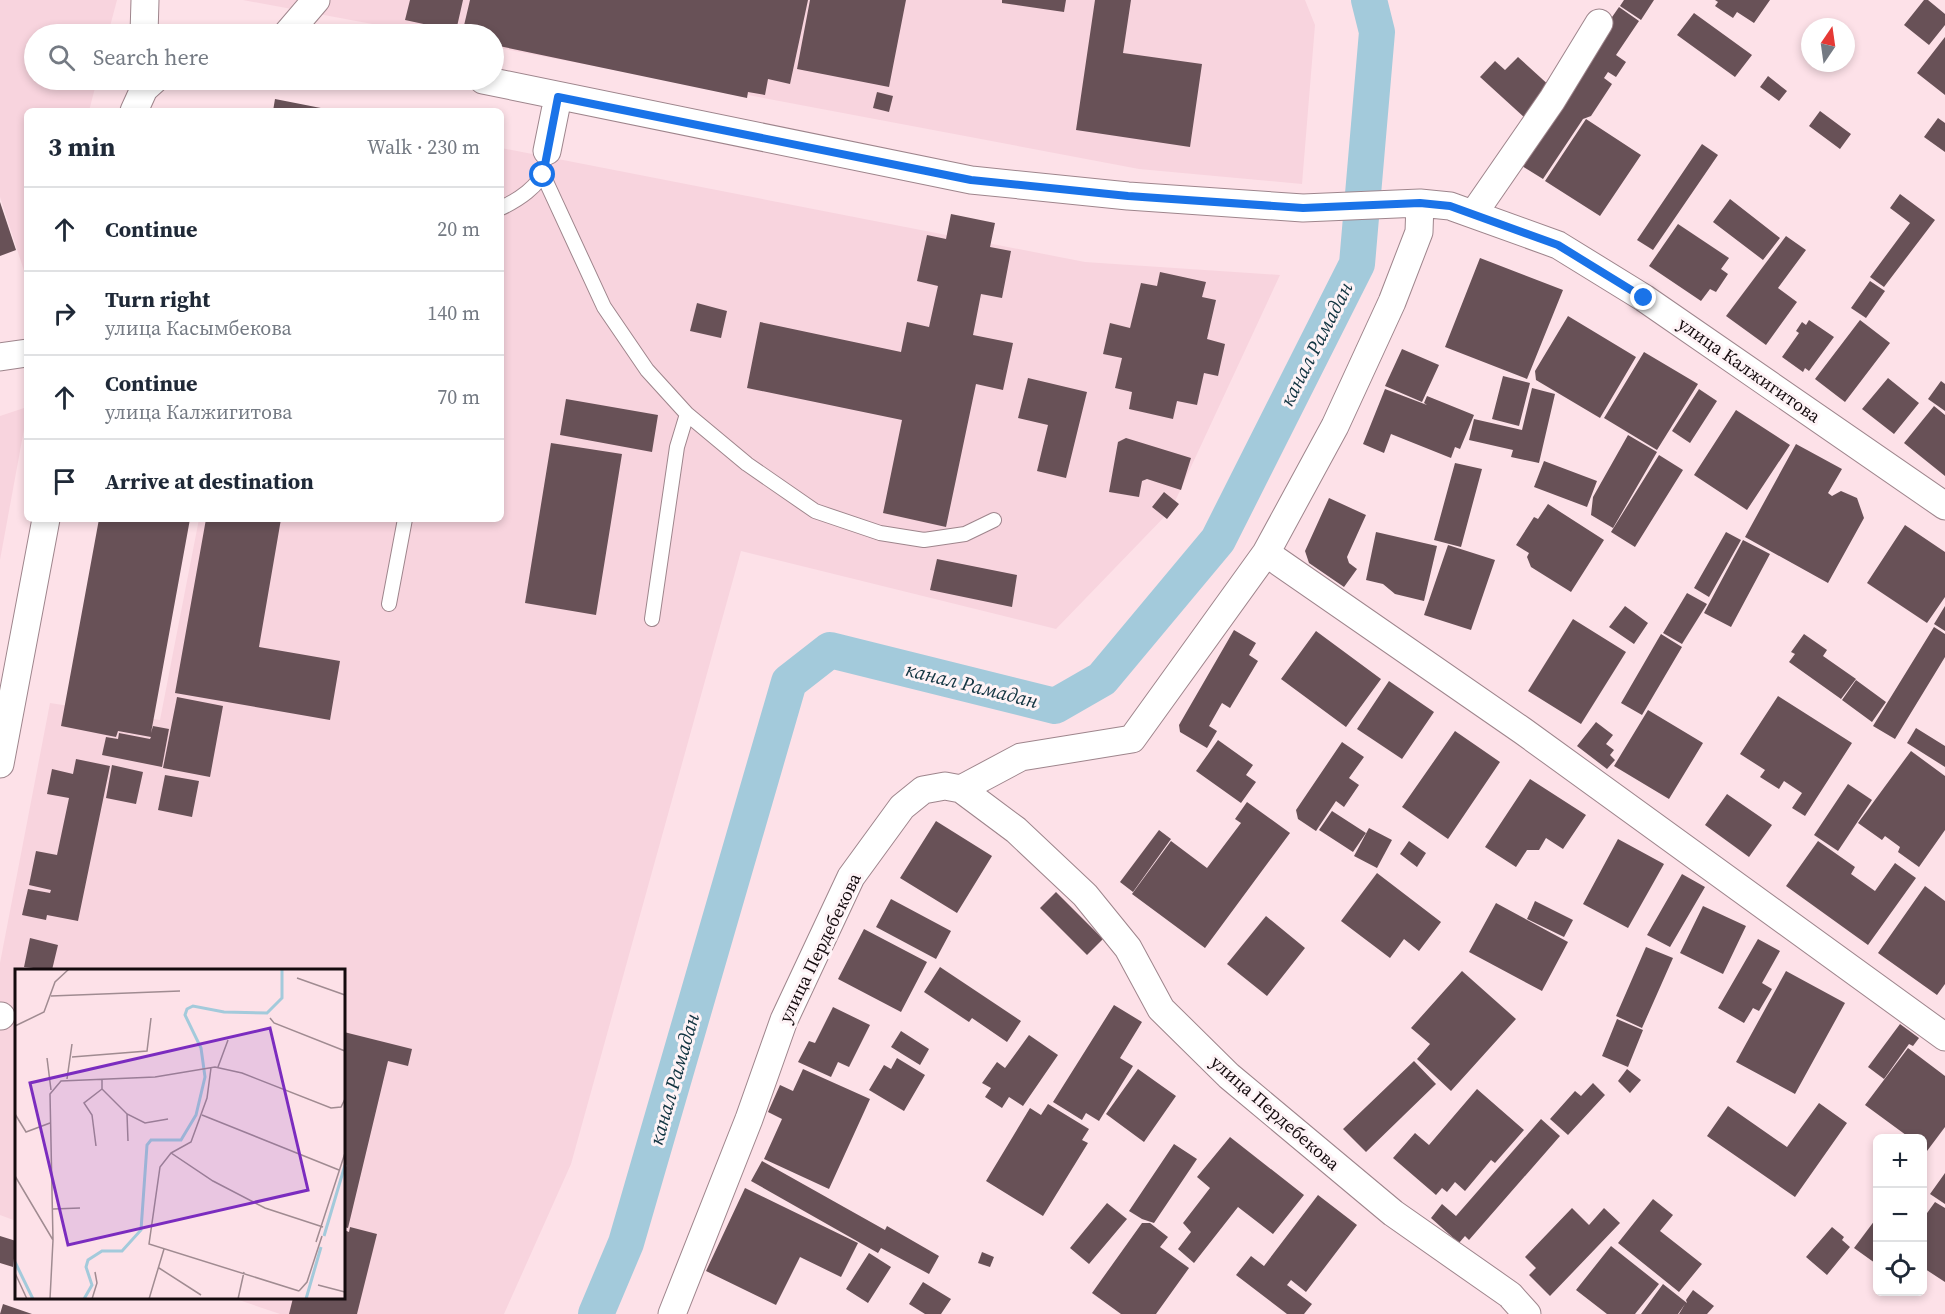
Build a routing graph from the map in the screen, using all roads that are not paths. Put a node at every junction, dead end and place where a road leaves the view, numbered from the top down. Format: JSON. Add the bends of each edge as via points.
{"nodes":[{"id":1,"x":145,"y":0,"type":"edge"},
{"id":2,"x":316,"y":0,"type":"edge"},
{"id":3,"x":1599,"y":22,"type":"dead end"},
{"id":4,"x":144,"y":24,"type":"edge"},
{"id":5,"x":296,"y":24,"type":"edge"},
{"id":6,"x":504,"y":85,"type":"edge"},
{"id":7,"x":558,"y":97,"type":"junction"},
{"id":8,"x":545,"y":163,"type":"junction"},
{"id":9,"x":1420,"y":203,"type":"junction"},
{"id":10,"x":504,"y":207,"type":"edge"},
{"id":11,"x":1474,"y":213,"type":"junction"},
{"id":12,"x":24,"y":353,"type":"edge"},
{"id":13,"x":0,"y":357,"type":"edge"},
{"id":14,"x":687,"y":414,"type":"junction"},
{"id":15,"x":1945,"y":506,"type":"edge"},
{"id":16,"x":994,"y":520,"type":"dead end"},
{"id":17,"x":45,"y":522,"type":"edge"},
{"id":18,"x":404,"y":522,"type":"edge"},
{"id":19,"x":1266,"y":553,"type":"junction"},
{"id":20,"x":389,"y":604,"type":"dead end"},
{"id":21,"x":652,"y":619,"type":"dead end"},
{"id":22,"x":0,"y":764,"type":"edge"},
{"id":23,"x":960,"y":789,"type":"junction"},
{"id":24,"x":0,"y":1016,"type":"edge"},
{"id":25,"x":15,"y":1020,"type":"edge"},
{"id":26,"x":1945,"y":1037,"type":"edge"},
{"id":27,"x":672,"y":1314,"type":"edge"},
{"id":28,"x":1527,"y":1314,"type":"edge"}],
"edges":[{"from":1,"to":4,"type":"street"},
{"from":2,"to":5,"type":"street"},
{"from":3,"to":11,"type":"street","via":[[1552,100]]},
{"from":6,"to":7,"type":"street","name":"улица Калжигитова"},
{"from":7,"to":8,"type":"street"},
{"from":7,"to":9,"type":"street","name":"улица Калжигитова","via":[[971,180],[1303,208]]},
{"from":8,"to":10,"type":"lane","via":[[516,201]]},
{"from":8,"to":14,"type":"lane","via":[[604,307],[647,370]]},
{"from":9,"to":11,"type":"street","name":"улица Калжигитова"},
{"from":9,"to":19,"type":"street","via":[[1419,232],[1392,302],[1335,426]]},
{"from":11,"to":15,"type":"street","name":"улица Калжигитова","via":[[1558,245],[1635,292]]},
{"from":12,"to":13,"type":"street"},
{"from":14,"to":16,"type":"lane","via":[[747,464],[826,515],[880,533],[924,540],[965,534]]},
{"from":14,"to":21,"type":"lane","via":[[677,447]]},
{"from":17,"to":22,"type":"street"},
{"from":18,"to":20,"type":"lane"},
{"from":19,"to":23,"type":"street","via":[[1132,739],[1021,757]]},
{"from":19,"to":26,"type":"street","via":[[1523,731]]},
{"from":23,"to":27,"type":"street","name":"улица Пердебекова","via":[[945,786],[923,790],[909,801],[851,877],[784,1020]]},
{"from":23,"to":28,"type":"street","name":"улица Пердебекова","via":[[1016,830],[1085,895],[1128,948],[1161,1009],[1229,1076],[1393,1213],[1510,1295]]},
{"from":24,"to":25,"type":"lane"}]}
